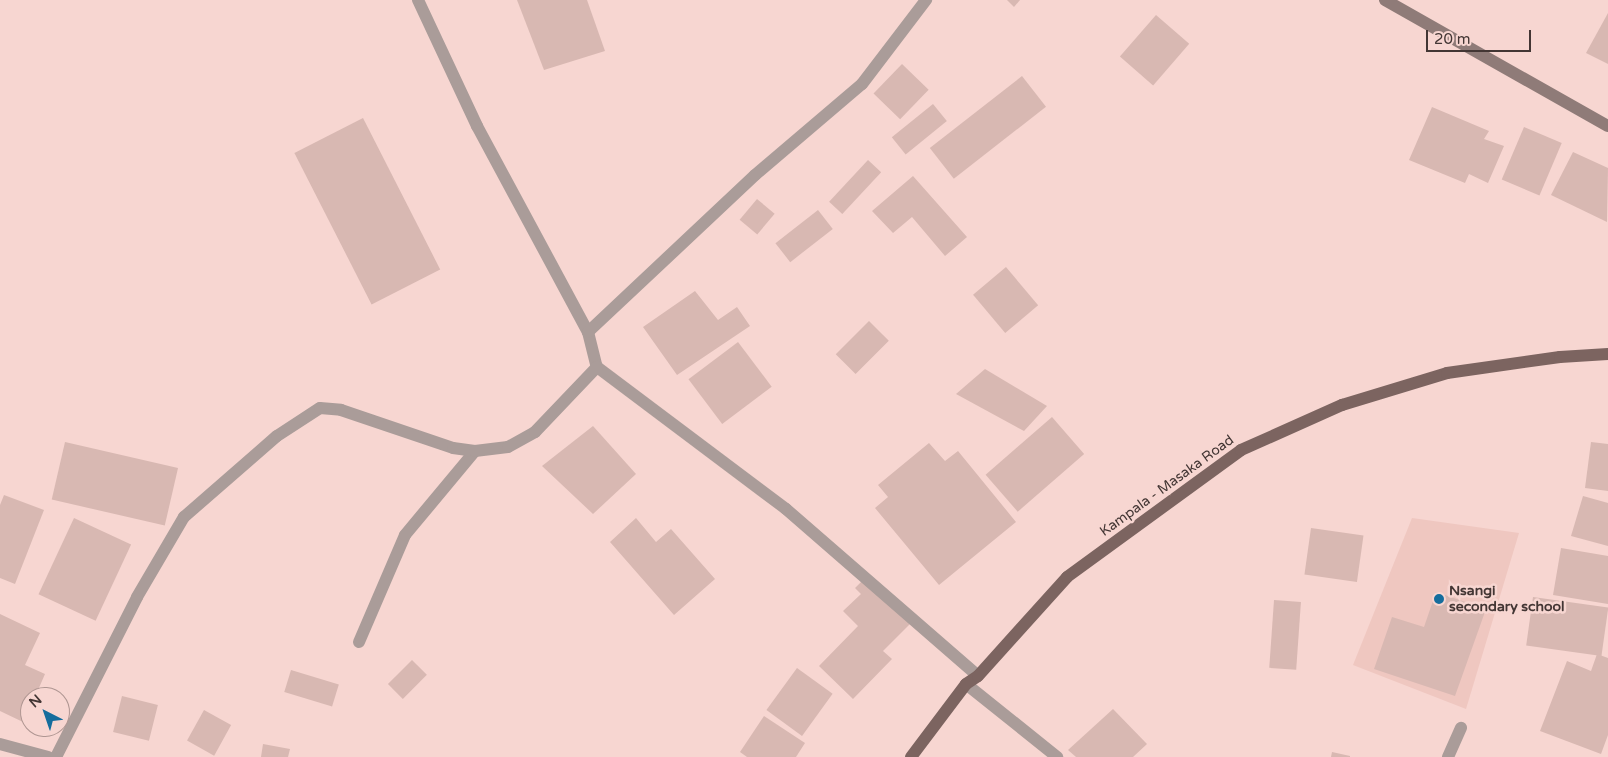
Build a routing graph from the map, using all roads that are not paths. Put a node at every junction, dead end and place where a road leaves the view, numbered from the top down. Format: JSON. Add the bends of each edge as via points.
{"nodes":[{"id":1,"x":418,"y":0,"type":"edge"},
{"id":2,"x":926,"y":0,"type":"edge"},
{"id":3,"x":1385,"y":0,"type":"edge"},
{"id":4,"x":1608,"y":126,"type":"edge"},
{"id":5,"x":588,"y":332,"type":"junction"},
{"id":6,"x":1608,"y":354,"type":"edge"},
{"id":7,"x":597,"y":367,"type":"junction"},
{"id":8,"x":475,"y":451,"type":"junction"},
{"id":9,"x":359,"y":642,"type":"dead end"},
{"id":10,"x":978,"y":676,"type":"junction"},
{"id":11,"x":966,"y":684,"type":"junction"},
{"id":12,"x":1461,"y":728,"type":"dead end"},
{"id":13,"x":0,"y":744,"type":"edge"},
{"id":14,"x":48,"y":757,"type":"edge"},
{"id":15,"x":56,"y":757,"type":"edge"},
{"id":16,"x":911,"y":757,"type":"edge"},
{"id":17,"x":1057,"y":757,"type":"edge"},
{"id":18,"x":1448,"y":757,"type":"edge"}],
"edges":[{"from":1,"to":5,"type":"street","via":[[477,126]]},
{"from":2,"to":5,"type":"street","via":[[862,84],[755,174]]},
{"from":3,"to":4,"type":"main road"},
{"from":5,"to":7,"type":"street"},
{"from":6,"to":10,"type":"main road","name":"Kampala - Masaka Road","via":[[1560,356],[1447,373],[1342,405],[1241,450],[1067,577]]},
{"from":7,"to":8,"type":"street","via":[[535,432],[508,447]]},
{"from":7,"to":10,"type":"street","via":[[786,510]]},
{"from":8,"to":9,"type":"street","via":[[405,536]]},
{"from":8,"to":15,"type":"street","via":[[453,448],[341,410],[320,408],[276,436],[184,517],[137,597]]},
{"from":10,"to":11,"type":"main road","name":"Kampala - Masaka Road"},
{"from":11,"to":16,"type":"main road","name":"Kampala - Masaka Road"},
{"from":11,"to":17,"type":"street"},
{"from":12,"to":18,"type":"street"},
{"from":13,"to":14,"type":"street"}]}
